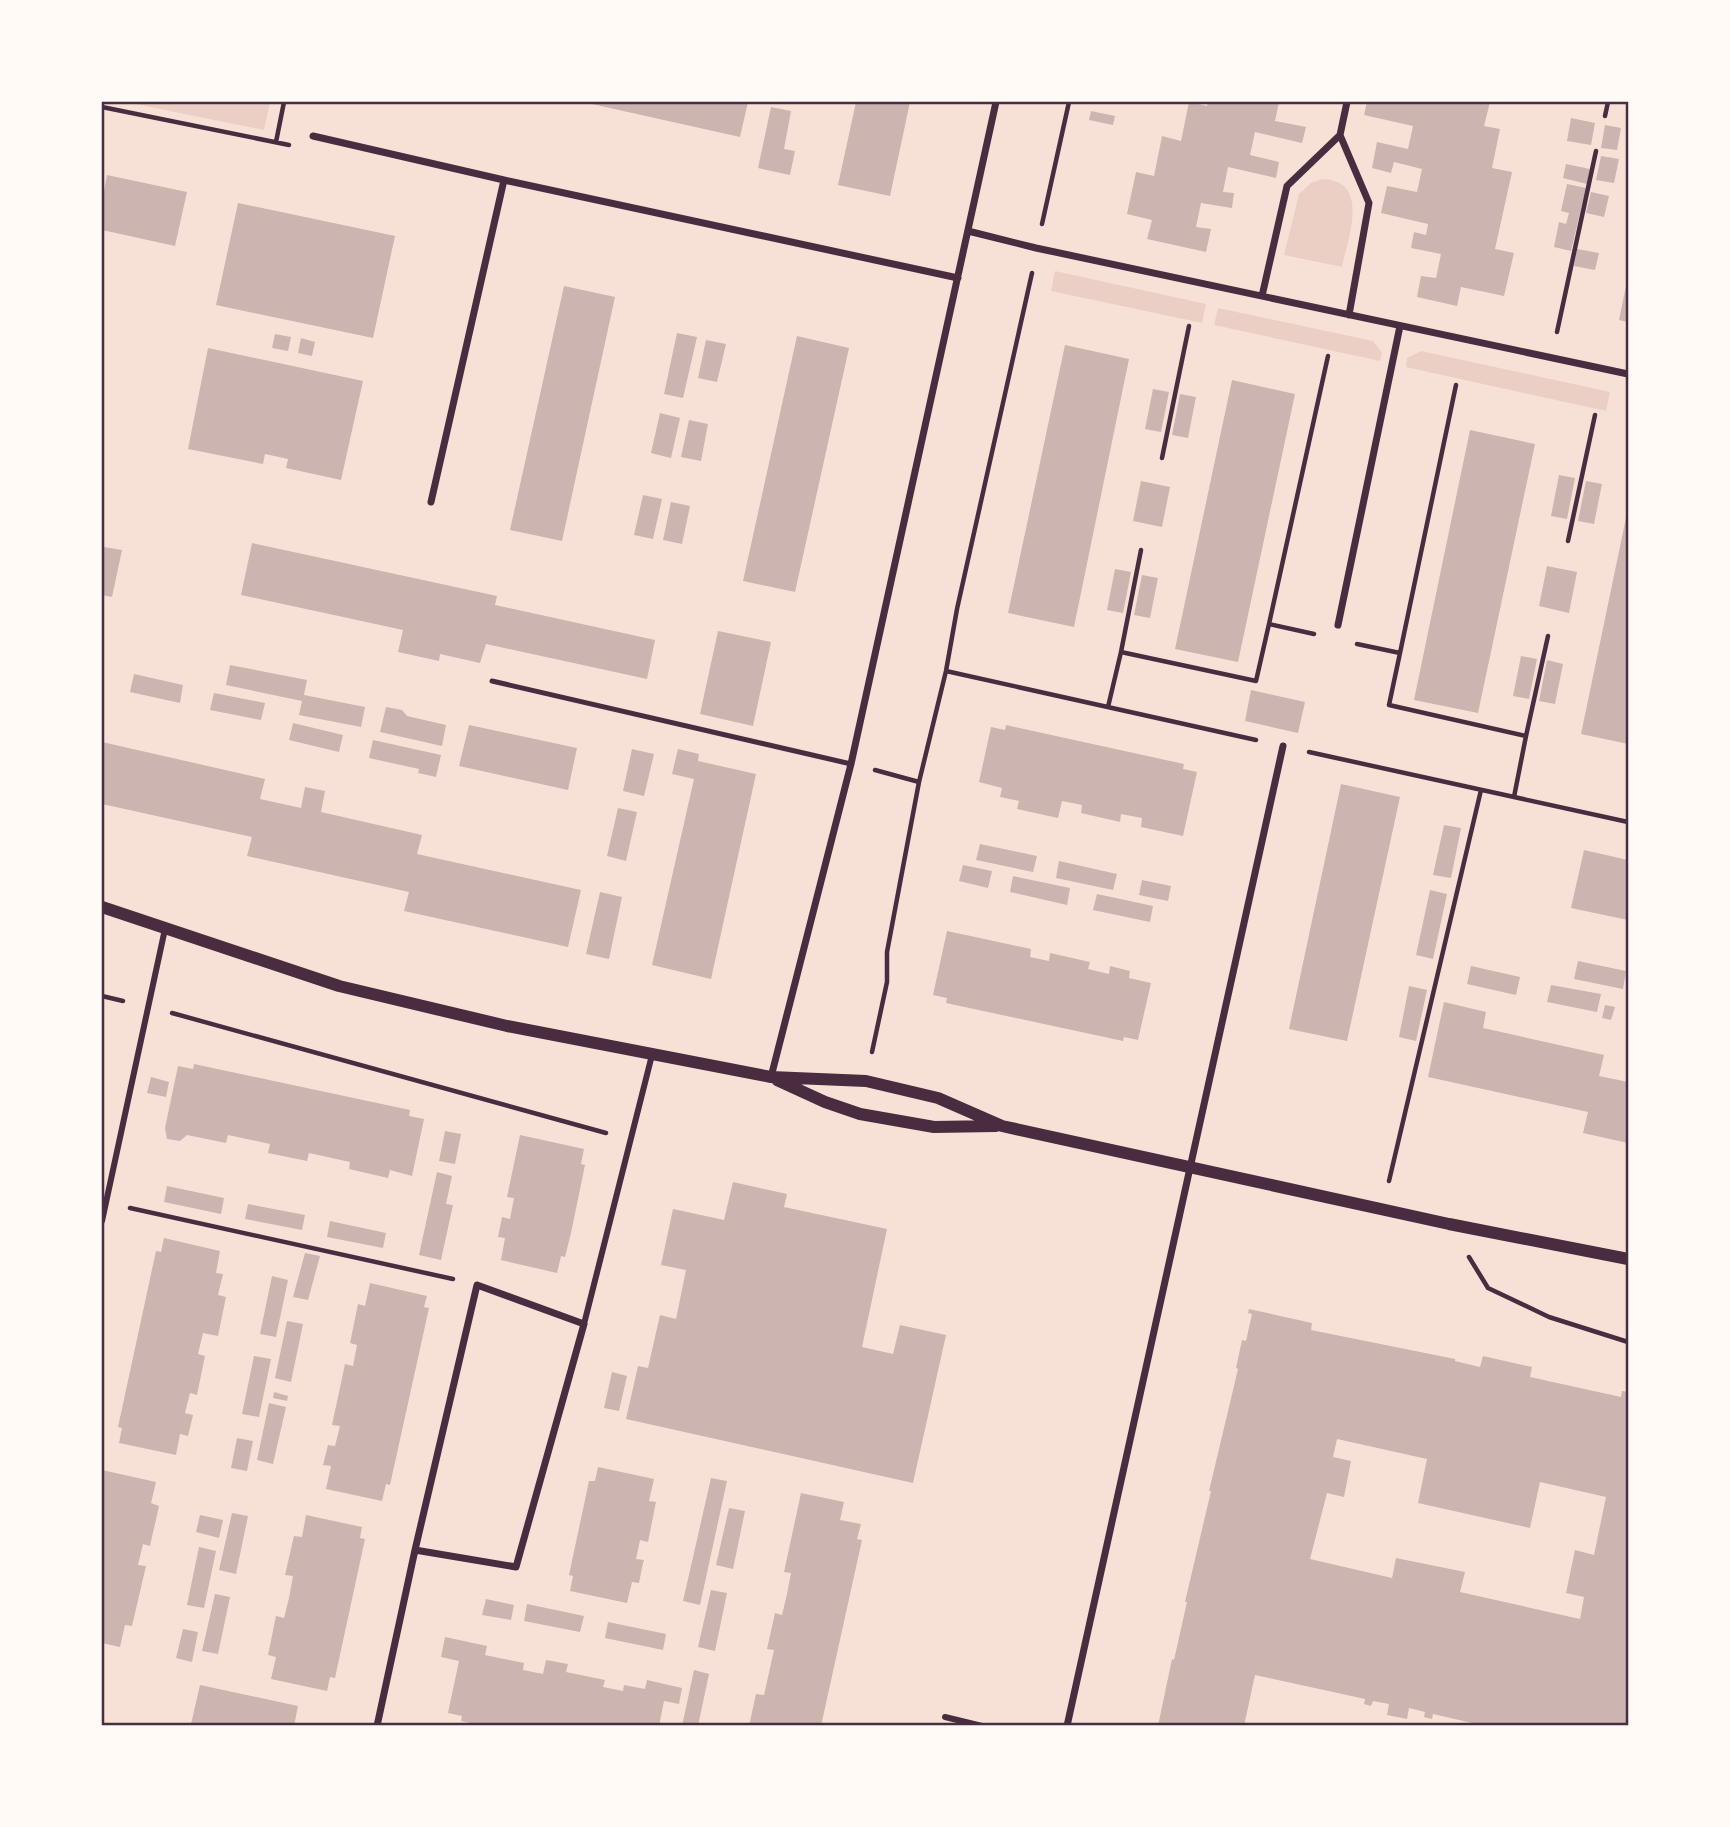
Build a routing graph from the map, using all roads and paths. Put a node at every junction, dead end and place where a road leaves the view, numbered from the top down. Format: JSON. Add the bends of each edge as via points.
{"nodes":[{"id":1,"x":284,"y":102,"type":"edge"},
{"id":2,"x":996,"y":102,"type":"edge"},
{"id":3,"x":1069,"y":102,"type":"edge"},
{"id":4,"x":1347,"y":102,"type":"edge"},
{"id":5,"x":1608,"y":102,"type":"edge"},
{"id":6,"x":102,"y":107,"type":"edge"},
{"id":7,"x":1605,"y":116,"type":"dead end"},
{"id":8,"x":1340,"y":135,"type":"junction"},
{"id":9,"x":313,"y":136,"type":"joint"},
{"id":10,"x":276,"y":142,"type":"junction"},
{"id":11,"x":1596,"y":152,"type":"dead end"},
{"id":12,"x":504,"y":180,"type":"junction"},
{"id":13,"x":968,"y":231,"type":"junction"},
{"id":14,"x":1037,"y":248,"type":"junction"},
{"id":15,"x":958,"y":278,"type":"junction"},
{"id":16,"x":1262,"y":296,"type":"junction"},
{"id":17,"x":1349,"y":315,"type":"junction"},
{"id":18,"x":1189,"y":326,"type":"dead end"},
{"id":19,"x":1400,"y":326,"type":"junction"},
{"id":20,"x":1328,"y":356,"type":"dead end"},
{"id":21,"x":1552,"y":358,"type":"junction"},
{"id":22,"x":1629,"y":374,"type":"edge"},
{"id":23,"x":1455,"y":385,"type":"dead end"},
{"id":24,"x":1595,"y":415,"type":"dead end"},
{"id":25,"x":1162,"y":457,"type":"dead end"},
{"id":26,"x":430,"y":502,"type":"dead end"},
{"id":27,"x":1568,"y":541,"type":"dead end"},
{"id":28,"x":1141,"y":550,"type":"dead end"},
{"id":29,"x":1269,"y":624,"type":"junction"},
{"id":30,"x":1338,"y":625,"type":"dead end"},
{"id":31,"x":1322,"y":636,"type":"dead end"},
{"id":32,"x":1548,"y":636,"type":"dead end"},
{"id":33,"x":1348,"y":642,"type":"dead end"},
{"id":34,"x":1121,"y":652,"type":"junction"},
{"id":35,"x":1400,"y":653,"type":"junction"},
{"id":36,"x":946,"y":671,"type":"junction"},
{"id":37,"x":492,"y":681,"type":"dead end"},
{"id":38,"x":1108,"y":707,"type":"junction"},
{"id":39,"x":1526,"y":736,"type":"junction"},
{"id":40,"x":1283,"y":747,"type":"junction"},
{"id":41,"x":851,"y":764,"type":"junction"},
{"id":42,"x":919,"y":782,"type":"junction"},
{"id":43,"x":1481,"y":790,"type":"junction"},
{"id":44,"x":1514,"y":797,"type":"junction"},
{"id":45,"x":1629,"y":822,"type":"edge"},
{"id":46,"x":102,"y":907,"type":"edge"},
{"id":47,"x":165,"y":929,"type":"junction"},
{"id":48,"x":102,"y":996,"type":"edge"},
{"id":49,"x":149,"y":1007,"type":"junction"},
{"id":50,"x":652,"y":1054,"type":"junction"},
{"id":51,"x":771,"y":1077,"type":"junction"},
{"id":52,"x":866,"y":1081,"type":"junction"},
{"id":53,"x":1002,"y":1126,"type":"junction"},
{"id":54,"x":630,"y":1139,"type":"junction"},
{"id":55,"x":1190,"y":1168,"type":"junction"},
{"id":56,"x":106,"y":1202,"type":"junction"},
{"id":57,"x":1382,"y":1209,"type":"junction"},
{"id":58,"x":102,"y":1221,"type":"edge"},
{"id":59,"x":1449,"y":1224,"type":"junction"},
{"id":60,"x":1629,"y":1259,"type":"edge"},
{"id":61,"x":477,"y":1284,"type":"junction"},
{"id":62,"x":584,"y":1324,"type":"junction"},
{"id":63,"x":1629,"y":1342,"type":"edge"},
{"id":64,"x":415,"y":1549,"type":"junction"},
{"id":65,"x":944,"y":1717,"type":"dead end"},
{"id":66,"x":377,"y":1726,"type":"edge"},
{"id":67,"x":982,"y":1726,"type":"edge"},
{"id":68,"x":1067,"y":1726,"type":"edge"}],
"edges":[{"from":1,"to":10,"type":"path"},
{"from":2,"to":13,"type":"street"},
{"from":3,"to":14,"type":"path"},
{"from":4,"to":8,"type":"street"},
{"from":5,"to":7,"type":"path"},
{"from":6,"to":10,"type":"path"},
{"from":8,"to":16,"type":"street","via":[[1287,186]]},
{"from":8,"to":17,"type":"street","via":[[1369,203]]},
{"from":9,"to":10,"type":"path","via":[[304,148]]},
{"from":9,"to":12,"type":"street"},
{"from":11,"to":21,"type":"path"},
{"from":12,"to":15,"type":"street"},
{"from":12,"to":26,"type":"street"},
{"from":13,"to":14,"type":"street"},
{"from":13,"to":15,"type":"street"},
{"from":14,"to":16,"type":"street"},
{"from":14,"to":36,"type":"path"},
{"from":15,"to":41,"type":"street"},
{"from":16,"to":17,"type":"street"},
{"from":17,"to":19,"type":"street"},
{"from":18,"to":25,"type":"path"},
{"from":19,"to":21,"type":"street"},
{"from":19,"to":30,"type":"street"},
{"from":20,"to":29,"type":"path"},
{"from":21,"to":22,"type":"street"},
{"from":23,"to":35,"type":"path"},
{"from":24,"to":27,"type":"path"},
{"from":28,"to":34,"type":"path"},
{"from":29,"to":31,"type":"path"},
{"from":29,"to":34,"type":"path","via":[[1256,681]]},
{"from":32,"to":39,"type":"path"},
{"from":33,"to":35,"type":"path"},
{"from":34,"to":38,"type":"path"},
{"from":35,"to":39,"type":"path","via":[[1389,705]]},
{"from":36,"to":38,"type":"path"},
{"from":36,"to":42,"type":"path"},
{"from":37,"to":41,"type":"lane"},
{"from":38,"to":40,"type":"path"},
{"from":39,"to":44,"type":"path"},
{"from":40,"to":43,"type":"path"},
{"from":40,"to":55,"type":"street"},
{"from":41,"to":42,"type":"path"},
{"from":41,"to":51,"type":"street"},
{"from":42,"to":52,"type":"path"},
{"from":43,"to":44,"type":"path"},
{"from":43,"to":57,"type":"path"},
{"from":44,"to":45,"type":"path"},
{"from":46,"to":47,"type":"street"},
{"from":47,"to":49,"type":"street"},
{"from":47,"to":50,"type":"street","via":[[339,986],[507,1027]]},
{"from":48,"to":49,"type":"path"},
{"from":49,"to":54,"type":"path"},
{"from":49,"to":56,"type":"street"},
{"from":50,"to":51,"type":"street"},
{"from":50,"to":54,"type":"street"},
{"from":51,"to":52,"type":"street"},
{"from":51,"to":53,"type":"street","via":[[860,1114],[934,1127]]},
{"from":52,"to":53,"type":"street","via":[[938,1098]]},
{"from":53,"to":55,"type":"street"},
{"from":54,"to":62,"type":"street"},
{"from":55,"to":57,"type":"street"},
{"from":55,"to":68,"type":"street"},
{"from":56,"to":58,"type":"street"},
{"from":56,"to":61,"type":"path"},
{"from":57,"to":59,"type":"street"},
{"from":59,"to":60,"type":"street"},
{"from":59,"to":63,"type":"path","via":[[1488,1288],[1549,1317]]},
{"from":61,"to":62,"type":"street"},
{"from":61,"to":64,"type":"street"},
{"from":62,"to":64,"type":"street","via":[[516,1567]]},
{"from":64,"to":66,"type":"street"},
{"from":65,"to":67,"type":"street"}]}
